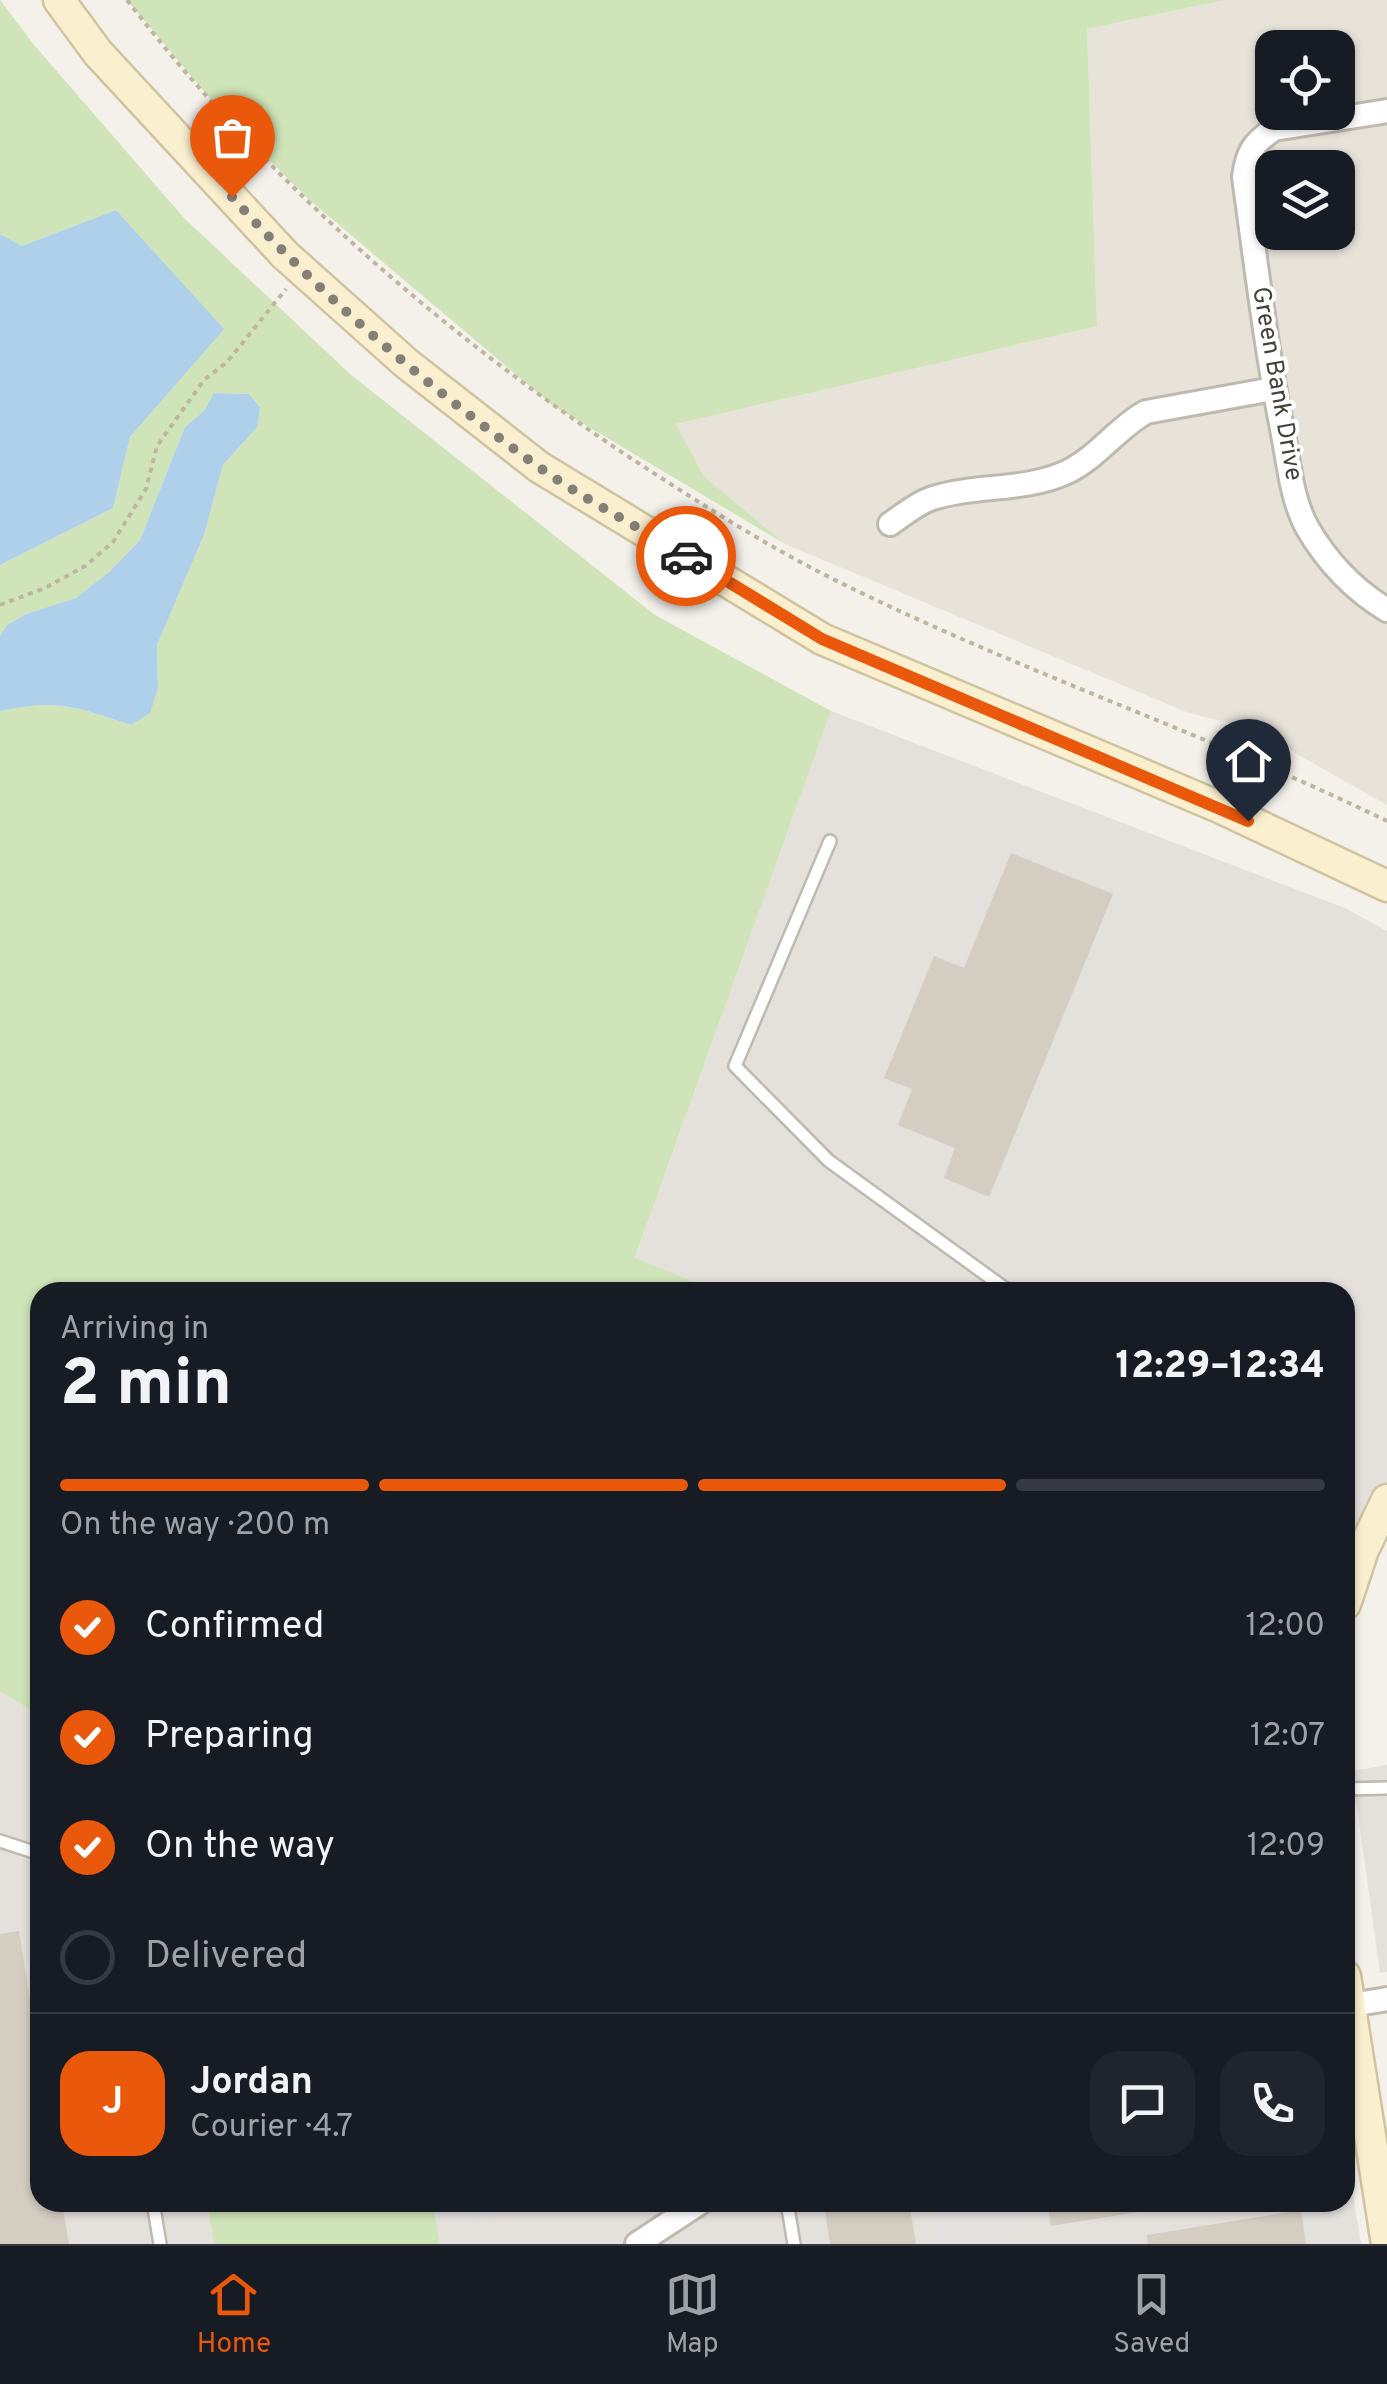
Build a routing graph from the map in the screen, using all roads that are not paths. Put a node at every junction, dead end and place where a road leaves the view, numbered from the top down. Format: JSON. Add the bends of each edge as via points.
{"nodes":[{"id":1,"x":59,"y":0,"type":"edge"},
{"id":2,"x":1387,"y":112,"type":"edge"},
{"id":3,"x":1274,"y":388,"type":"junction"},
{"id":4,"x":890,"y":524,"type":"dead end"},
{"id":5,"x":1387,"y":610,"type":"edge"},
{"id":6,"x":830,"y":841,"type":"dead end"},
{"id":7,"x":1387,"y":886,"type":"edge"},
{"id":8,"x":996,"y":1282,"type":"edge"},
{"id":9,"x":1387,"y":1500,"type":"edge"},
{"id":10,"x":1355,"y":1563,"type":"edge"},
{"id":11,"x":1387,"y":1788,"type":"edge"},
{"id":12,"x":1355,"y":1789,"type":"edge"},
{"id":13,"x":0,"y":1841,"type":"edge"},
{"id":14,"x":30,"y":1851,"type":"edge"},
{"id":15,"x":1355,"y":1996,"type":"edge"},
{"id":16,"x":1387,"y":1998,"type":"edge"},
{"id":17,"x":1355,"y":2047,"type":"edge"},
{"id":18,"x":155,"y":2212,"type":"edge"},
{"id":19,"x":687,"y":2212,"type":"edge"},
{"id":20,"x":789,"y":2212,"type":"edge"},
{"id":21,"x":160,"y":2244,"type":"edge"},
{"id":22,"x":638,"y":2244,"type":"edge"},
{"id":23,"x":794,"y":2244,"type":"edge"},
{"id":24,"x":1386,"y":2244,"type":"edge"}],
"edges":[{"from":1,"to":7,"type":"main road","via":[[98,53],[302,270],[538,467],[822,639],[1219,807]]},
{"from":2,"to":3,"type":"street","name":"Green Bank Drive","via":[[1274,130],[1247,154],[1244,178]]},
{"from":3,"to":4,"type":"street","via":[[1146,412],[1065,473],[929,500]]},
{"from":3,"to":5,"type":"street","name":"Green Bank Drive","via":[[1306,526],[1340,574]]},
{"from":6,"to":8,"type":"lane","via":[[735,1066],[830,1161]]},
{"from":9,"to":10,"type":"main road"},
{"from":11,"to":12,"type":"lane"},
{"from":13,"to":14,"type":"lane"},
{"from":15,"to":16,"type":"street"},
{"from":17,"to":24,"type":"main road"},
{"from":18,"to":21,"type":"lane"},
{"from":19,"to":22,"type":"street"},
{"from":20,"to":23,"type":"lane"}]}
